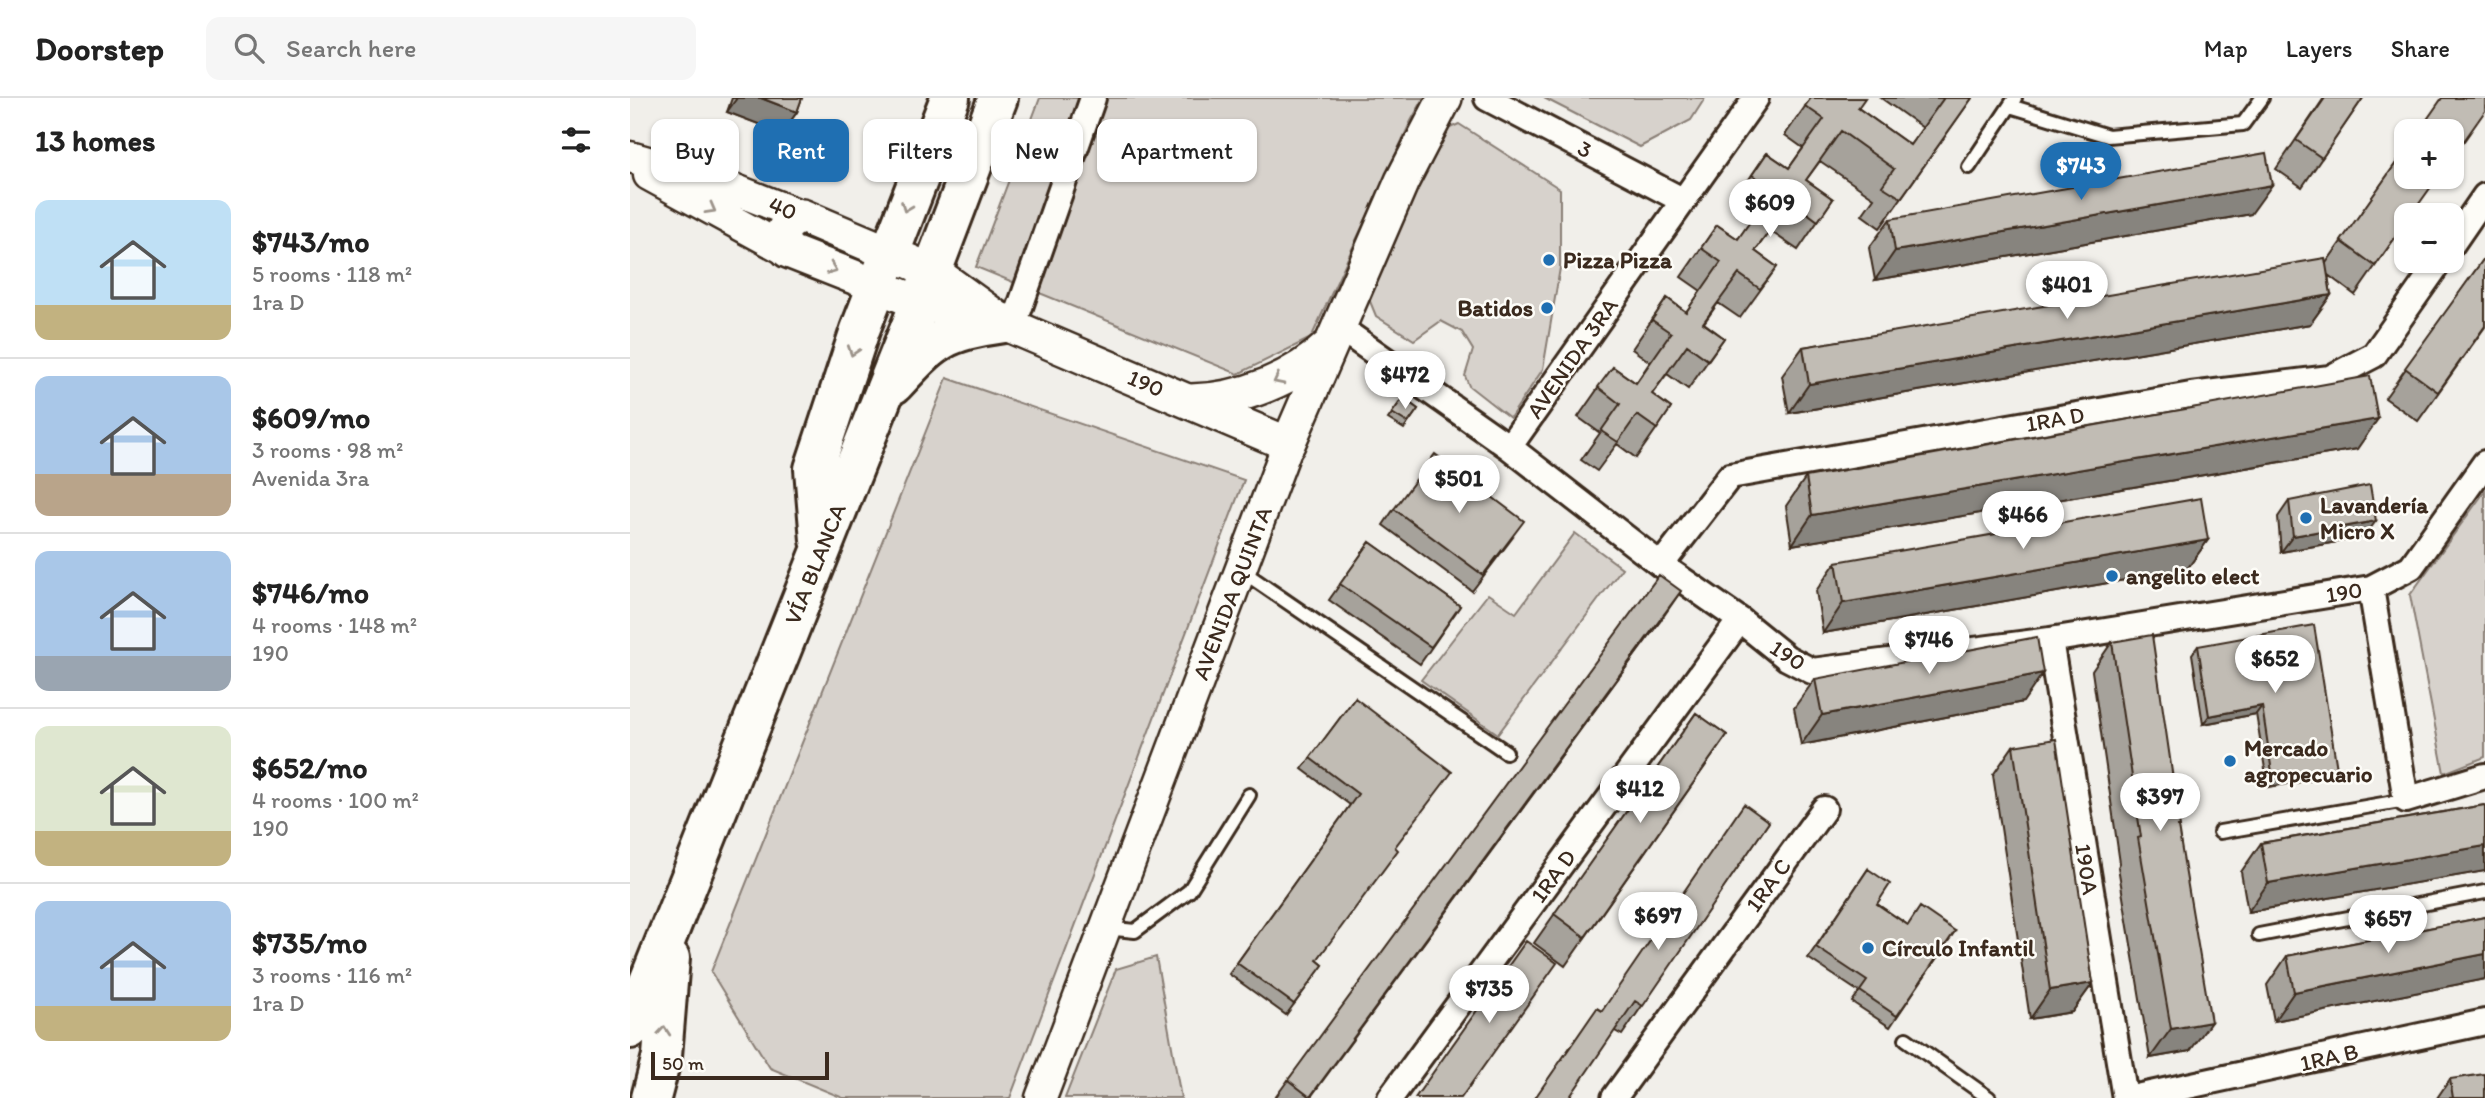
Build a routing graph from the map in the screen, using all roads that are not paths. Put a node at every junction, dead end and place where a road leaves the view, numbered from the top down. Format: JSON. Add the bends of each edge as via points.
{"nodes":[{"id":1,"x":950,"y":98,"type":"edge"},
{"id":2,"x":998,"y":98,"type":"edge"},
{"id":3,"x":1093,"y":98,"type":"edge"},
{"id":4,"x":1445,"y":98,"type":"edge"},
{"id":5,"x":1487,"y":98,"type":"edge"},
{"id":6,"x":1756,"y":98,"type":"edge"},
{"id":7,"x":2262,"y":98,"type":"edge"},
{"id":8,"x":2012,"y":102,"type":"edge"},
{"id":9,"x":630,"y":158,"type":"edge"},
{"id":10,"x":630,"y":164,"type":"edge"},
{"id":11,"x":1969,"y":167,"type":"dead end"},
{"id":12,"x":2485,"y":196,"type":"edge"},
{"id":13,"x":1682,"y":200,"type":"junction"},
{"id":14,"x":802,"y":216,"type":"junction"},
{"id":15,"x":2464,"y":227,"type":"edge"},
{"id":16,"x":788,"y":251,"type":"junction"},
{"id":17,"x":883,"y":270,"type":"junction"},
{"id":18,"x":2432,"y":273,"type":"edge"},
{"id":19,"x":926,"y":287,"type":"junction"},
{"id":20,"x":1008,"y":325,"type":"junction"},
{"id":21,"x":1337,"y":335,"type":"junction"},
{"id":22,"x":880,"y":399,"type":"junction"},
{"id":23,"x":1188,"y":401,"type":"junction"},
{"id":24,"x":1288,"y":444,"type":"junction"},
{"id":25,"x":1509,"y":447,"type":"junction"},
{"id":26,"x":2485,"y":463,"type":"edge"},
{"id":27,"x":821,"y":548,"type":"junction"},
{"id":28,"x":1661,"y":565,"type":"junction"},
{"id":29,"x":1242,"y":571,"type":"junction"},
{"id":30,"x":2371,"y":588,"type":"junction"},
{"id":31,"x":1740,"y":620,"type":"junction"},
{"id":32,"x":2050,"y":640,"type":"junction"},
{"id":33,"x":1506,"y":752,"type":"dead end"},
{"id":34,"x":2485,"y":776,"type":"edge"},
{"id":35,"x":1249,"y":795,"type":"dead end"},
{"id":36,"x":2406,"y":800,"type":"junction"},
{"id":37,"x":1824,"y":809,"type":"dead end"},
{"id":38,"x":2220,"y":832,"type":"dead end"},
{"id":39,"x":2485,"y":892,"type":"edge"},
{"id":40,"x":672,"y":918,"type":"junction"},
{"id":41,"x":1106,"y":928,"type":"junction"},
{"id":42,"x":2259,"y":935,"type":"dead end"},
{"id":43,"x":2485,"y":1022,"type":"edge"},
{"id":44,"x":630,"y":1029,"type":"edge"},
{"id":45,"x":1906,"y":1039,"type":"dead end"},
{"id":46,"x":651,"y":1098,"type":"edge"},
{"id":47,"x":1041,"y":1098,"type":"edge"},
{"id":48,"x":1390,"y":1098,"type":"edge"},
{"id":49,"x":1614,"y":1098,"type":"edge"},
{"id":50,"x":1989,"y":1098,"type":"edge"},
{"id":51,"x":2125,"y":1098,"type":"edge"},
{"id":52,"x":2132,"y":1098,"type":"edge"}],
"edges":[{"from":1,"to":17,"type":"highway","one_way":true},
{"from":2,"to":19,"type":"highway","name":"VÍA BLANCA"},
{"from":3,"to":20,"type":"street"},
{"from":4,"to":21,"type":"main road","name":"AVENIDA QUINTA","via":[[1402,181]]},
{"from":5,"to":13,"type":"street","name":"3"},
{"from":6,"to":13,"type":"street","name":"AVENIDA 3RA"},
{"from":7,"to":8,"type":"lane","via":[[2243,124],[2108,136]]},
{"from":8,"to":11,"type":"lane"},
{"from":9,"to":14,"type":"street","name":"40","via":[[708,178]]},
{"from":10,"to":16,"type":"street","name":"40","one_way":true},
{"from":12,"to":15,"type":"street"},
{"from":13,"to":25,"type":"street","name":"AVENIDA 3RA"},
{"from":14,"to":16,"type":"main road","via":[[782,230],[781,240]]},
{"from":14,"to":17,"type":"main road","name":"40"},
{"from":16,"to":17,"type":"main road","name":"40","one_way":true},
{"from":17,"to":19,"type":"main road","name":"40"},
{"from":17,"to":27,"type":"highway","one_way":true,"via":[[814,469]]},
{"from":18,"to":28,"type":"street","name":"1RA D","via":[[2374,355],[2330,378],[2191,395],[1730,476]]},
{"from":19,"to":20,"type":"main road","name":"190"},
{"from":19,"to":22,"type":"highway","name":"VÍA BLANCA"},
{"from":20,"to":22,"type":"highway","via":[[948,334],[922,354]]},
{"from":20,"to":23,"type":"main road","name":"190"},
{"from":21,"to":23,"type":"main road","one_way":true,"via":[[1313,362],[1266,386],[1220,400]]},
{"from":21,"to":24,"type":"main road","name":"AVENIDA QUINTA"},
{"from":21,"to":25,"type":"street","name":"190"},
{"from":22,"to":27,"type":"highway","name":"VÍA BLANCA"},
{"from":23,"to":24,"type":"main road","name":"190"},
{"from":24,"to":29,"type":"street","name":"AVENIDA QUINTA"},
{"from":25,"to":28,"type":"street","name":"190"},
{"from":26,"to":30,"type":"street","name":"190","via":[[2411,567]]},
{"from":27,"to":40,"type":"highway","name":"VÍA BLANCA"},
{"from":28,"to":31,"type":"street","name":"190"},
{"from":29,"to":33,"type":"lane"},
{"from":29,"to":41,"type":"street","name":"AVENIDA QUINTA"},
{"from":30,"to":32,"type":"street","name":"190"},
{"from":30,"to":36,"type":"street"},
{"from":31,"to":32,"type":"street","name":"190","via":[[1811,671]]},
{"from":31,"to":48,"type":"street","name":"1RA D"},
{"from":32,"to":51,"type":"street","name":"190A"},
{"from":34,"to":36,"type":"street"},
{"from":35,"to":41,"type":"lane","via":[[1189,891],[1135,931]]},
{"from":36,"to":38,"type":"lane"},
{"from":37,"to":49,"type":"street","name":"1RA C"},
{"from":39,"to":42,"type":"lane"},
{"from":40,"to":44,"type":"highway","name":"VÍA BLANCA"},
{"from":46,"to":40,"type":"highway","one_way":true,"via":[[662,1056]]},
{"from":41,"to":47,"type":"street","name":"AVENIDA QUINTA"},
{"from":43,"to":52,"type":"street","name":"1RA B"},
{"from":45,"to":50,"type":"lane"}]}
